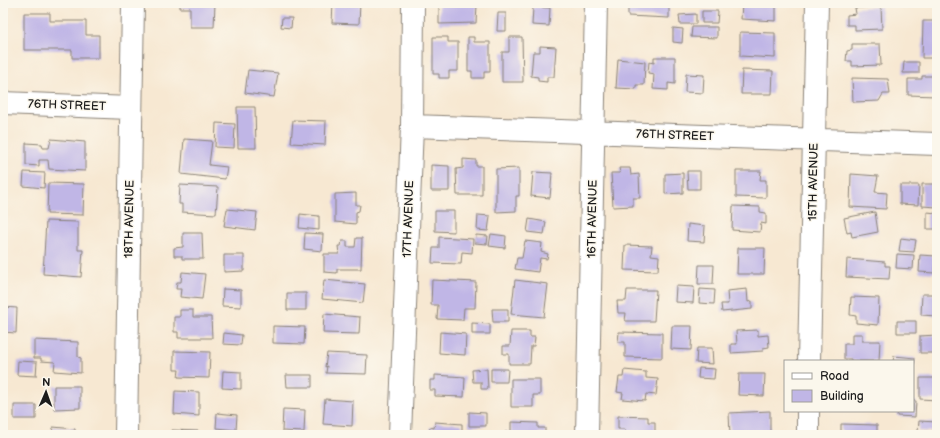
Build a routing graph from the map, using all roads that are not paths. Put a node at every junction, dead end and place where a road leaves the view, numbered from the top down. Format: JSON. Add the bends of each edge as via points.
{"nodes":[{"id":1,"x":132,"y":3,"type":"edge"},
{"id":2,"x":413,"y":3,"type":"edge"},
{"id":3,"x":596,"y":3,"type":"edge"},
{"id":4,"x":817,"y":3,"type":"edge"},
{"id":5,"x":3,"y":103,"type":"edge"},
{"id":6,"x":130,"y":108,"type":"junction"},
{"id":7,"x":412,"y":126,"type":"junction"},
{"id":8,"x":594,"y":132,"type":"junction"},
{"id":9,"x":814,"y":140,"type":"junction"},
{"id":10,"x":937,"y":144,"type":"edge"},
{"id":11,"x":809,"y":360,"type":"edge"},
{"id":12,"x":808,"y":412,"type":"edge"},
{"id":13,"x":126,"y":435,"type":"edge"},
{"id":14,"x":400,"y":435,"type":"edge"},
{"id":15,"x":587,"y":435,"type":"edge"},
{"id":16,"x":808,"y":435,"type":"edge"}],
"edges":[{"from":1,"to":6,"type":"street","name":"18TH AVENUE"},
{"from":2,"to":7,"type":"street","name":"17TH AVENUE"},
{"from":3,"to":8,"type":"street","name":"16TH AVENUE"},
{"from":4,"to":9,"type":"street","name":"15TH AVENUE"},
{"from":5,"to":6,"type":"street","name":"76TH STREET"},
{"from":6,"to":13,"type":"street","name":"18TH AVENUE"},
{"from":7,"to":8,"type":"street","name":"76TH STREET"},
{"from":7,"to":14,"type":"street","name":"17TH AVENUE"},
{"from":8,"to":9,"type":"street","name":"76TH STREET"},
{"from":8,"to":15,"type":"street","name":"16TH AVENUE"},
{"from":9,"to":10,"type":"street","name":"76TH STREET"},
{"from":9,"to":11,"type":"street","name":"15TH AVENUE"},
{"from":12,"to":16,"type":"street"}]}
